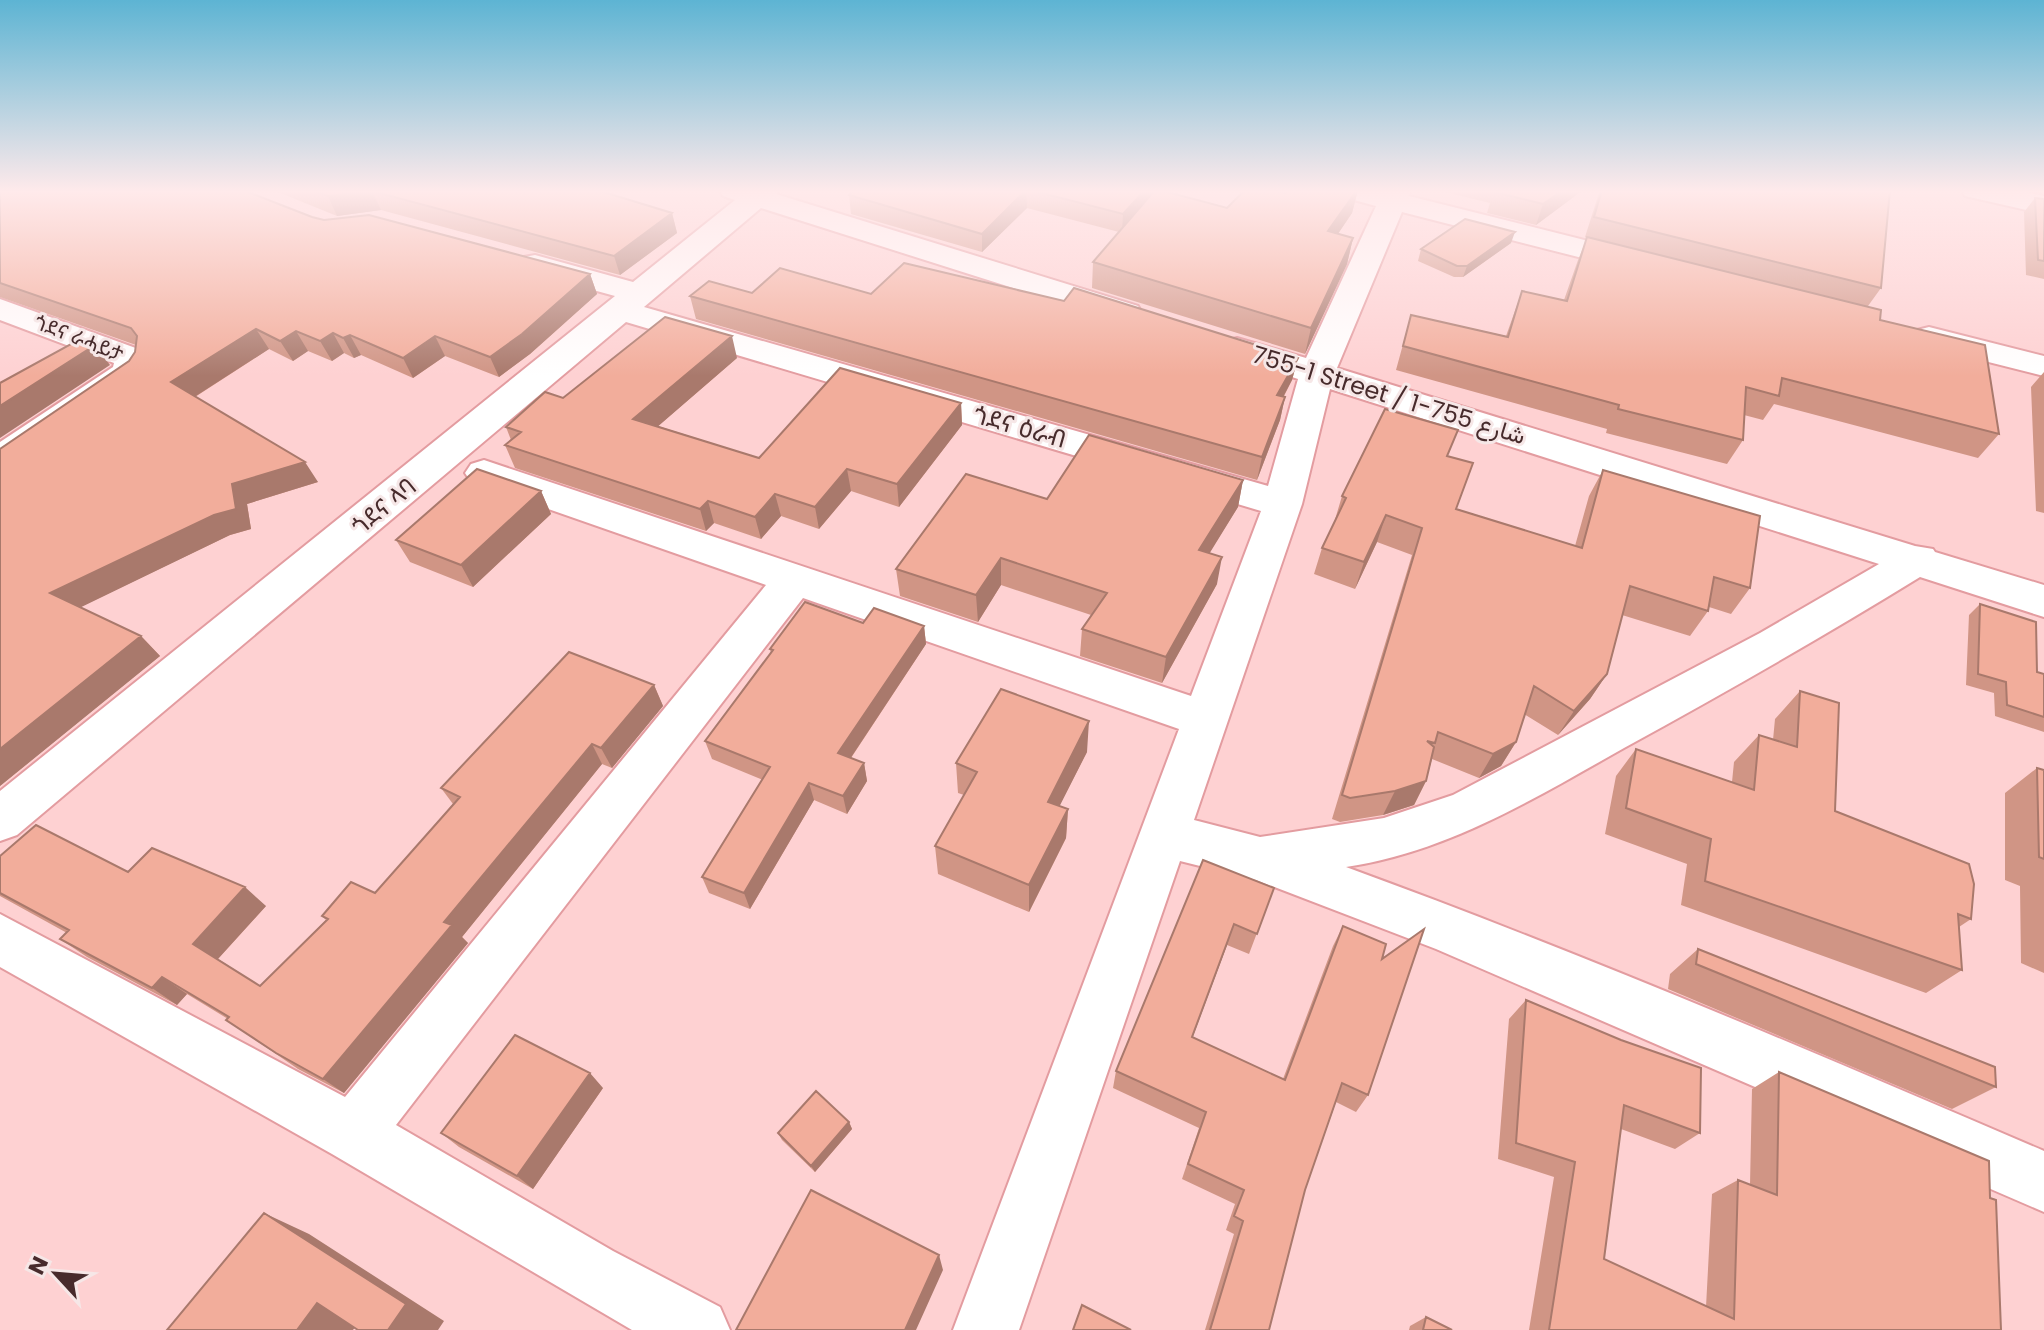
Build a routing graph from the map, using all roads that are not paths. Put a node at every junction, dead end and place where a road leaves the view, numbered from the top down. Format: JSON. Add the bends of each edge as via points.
{"nodes":[{"id":1,"x":685,"y":252,"type":"edge"},
{"id":2,"x":936,"y":252,"type":"edge"},
{"id":3,"x":1359,"y":252,"type":"edge"},
{"id":4,"x":1598,"y":252,"type":"edge"},
{"id":5,"x":502,"y":255,"type":"edge"},
{"id":6,"x":1665,"y":270,"type":"edge"},
{"id":7,"x":629,"y":302,"type":"junction"},
{"id":8,"x":0,"y":309,"type":"edge"},
{"id":9,"x":1150,"y":321,"type":"edge"},
{"id":10,"x":1907,"y":332,"type":"edge"},
{"id":11,"x":1211,"y":340,"type":"edge"},
{"id":12,"x":2044,"y":366,"type":"edge"},
{"id":13,"x":1317,"y":373,"type":"junction"},
{"id":14,"x":442,"y":459,"type":"junction"},
{"id":15,"x":0,"y":460,"type":"edge"},
{"id":16,"x":1283,"y":504,"type":"junction"},
{"id":17,"x":1919,"y":559,"type":"junction"},
{"id":18,"x":795,"y":578,"type":"junction"},
{"id":19,"x":2044,"y":601,"type":"edge"},
{"id":20,"x":1205,"y":719,"type":"junction"},
{"id":21,"x":0,"y":820,"type":"edge"},
{"id":22,"x":1164,"y":835,"type":"junction"},
{"id":23,"x":1258,"y":858,"type":"junction"},
{"id":24,"x":0,"y":939,"type":"edge"},
{"id":25,"x":353,"y":1133,"type":"junction"},
{"id":26,"x":2044,"y":1182,"type":"edge"},
{"id":27,"x":697,"y":1330,"type":"edge"},
{"id":28,"x":986,"y":1330,"type":"edge"}],
"edges":[{"from":1,"to":7,"type":"street","name":"ጎደና ላባ"},
{"from":2,"to":9,"type":"street"},
{"from":3,"to":13,"type":"street"},
{"from":4,"to":6,"type":"street"},
{"from":5,"to":7,"type":"street","name":"ጎደና ዕራብ"},
{"from":7,"to":14,"type":"street","name":"ጎደና ላባ"},
{"from":7,"to":16,"type":"street","name":"ጎደና ዕራብ"},
{"from":8,"to":15,"type":"street","name":"ጎደና ራሓይታ","via":[[132,358],[130,372]]},
{"from":10,"to":12,"type":"street"},
{"from":11,"to":13,"type":"street","name":"755-1 Street / شارع 755-1"},
{"from":13,"to":16,"type":"street"},
{"from":13,"to":17,"type":"street","name":"755-1 Street / شارع 755-1"},
{"from":14,"to":18,"type":"street"},
{"from":14,"to":21,"type":"street","name":"ጎደና ላባ"},
{"from":16,"to":20,"type":"street"},
{"from":17,"to":19,"type":"street","name":"755-1 Street / شارع 755-1"},
{"from":17,"to":23,"type":"street","via":[[1775,645],[1469,810],[1384,840]]},
{"from":18,"to":20,"type":"street"},
{"from":18,"to":25,"type":"street"},
{"from":20,"to":22,"type":"street"},
{"from":22,"to":23,"type":"street"},
{"from":22,"to":28,"type":"street"},
{"from":23,"to":26,"type":"street","via":[[1454,931]]},
{"from":24,"to":25,"type":"street"},
{"from":25,"to":27,"type":"street"}]}
